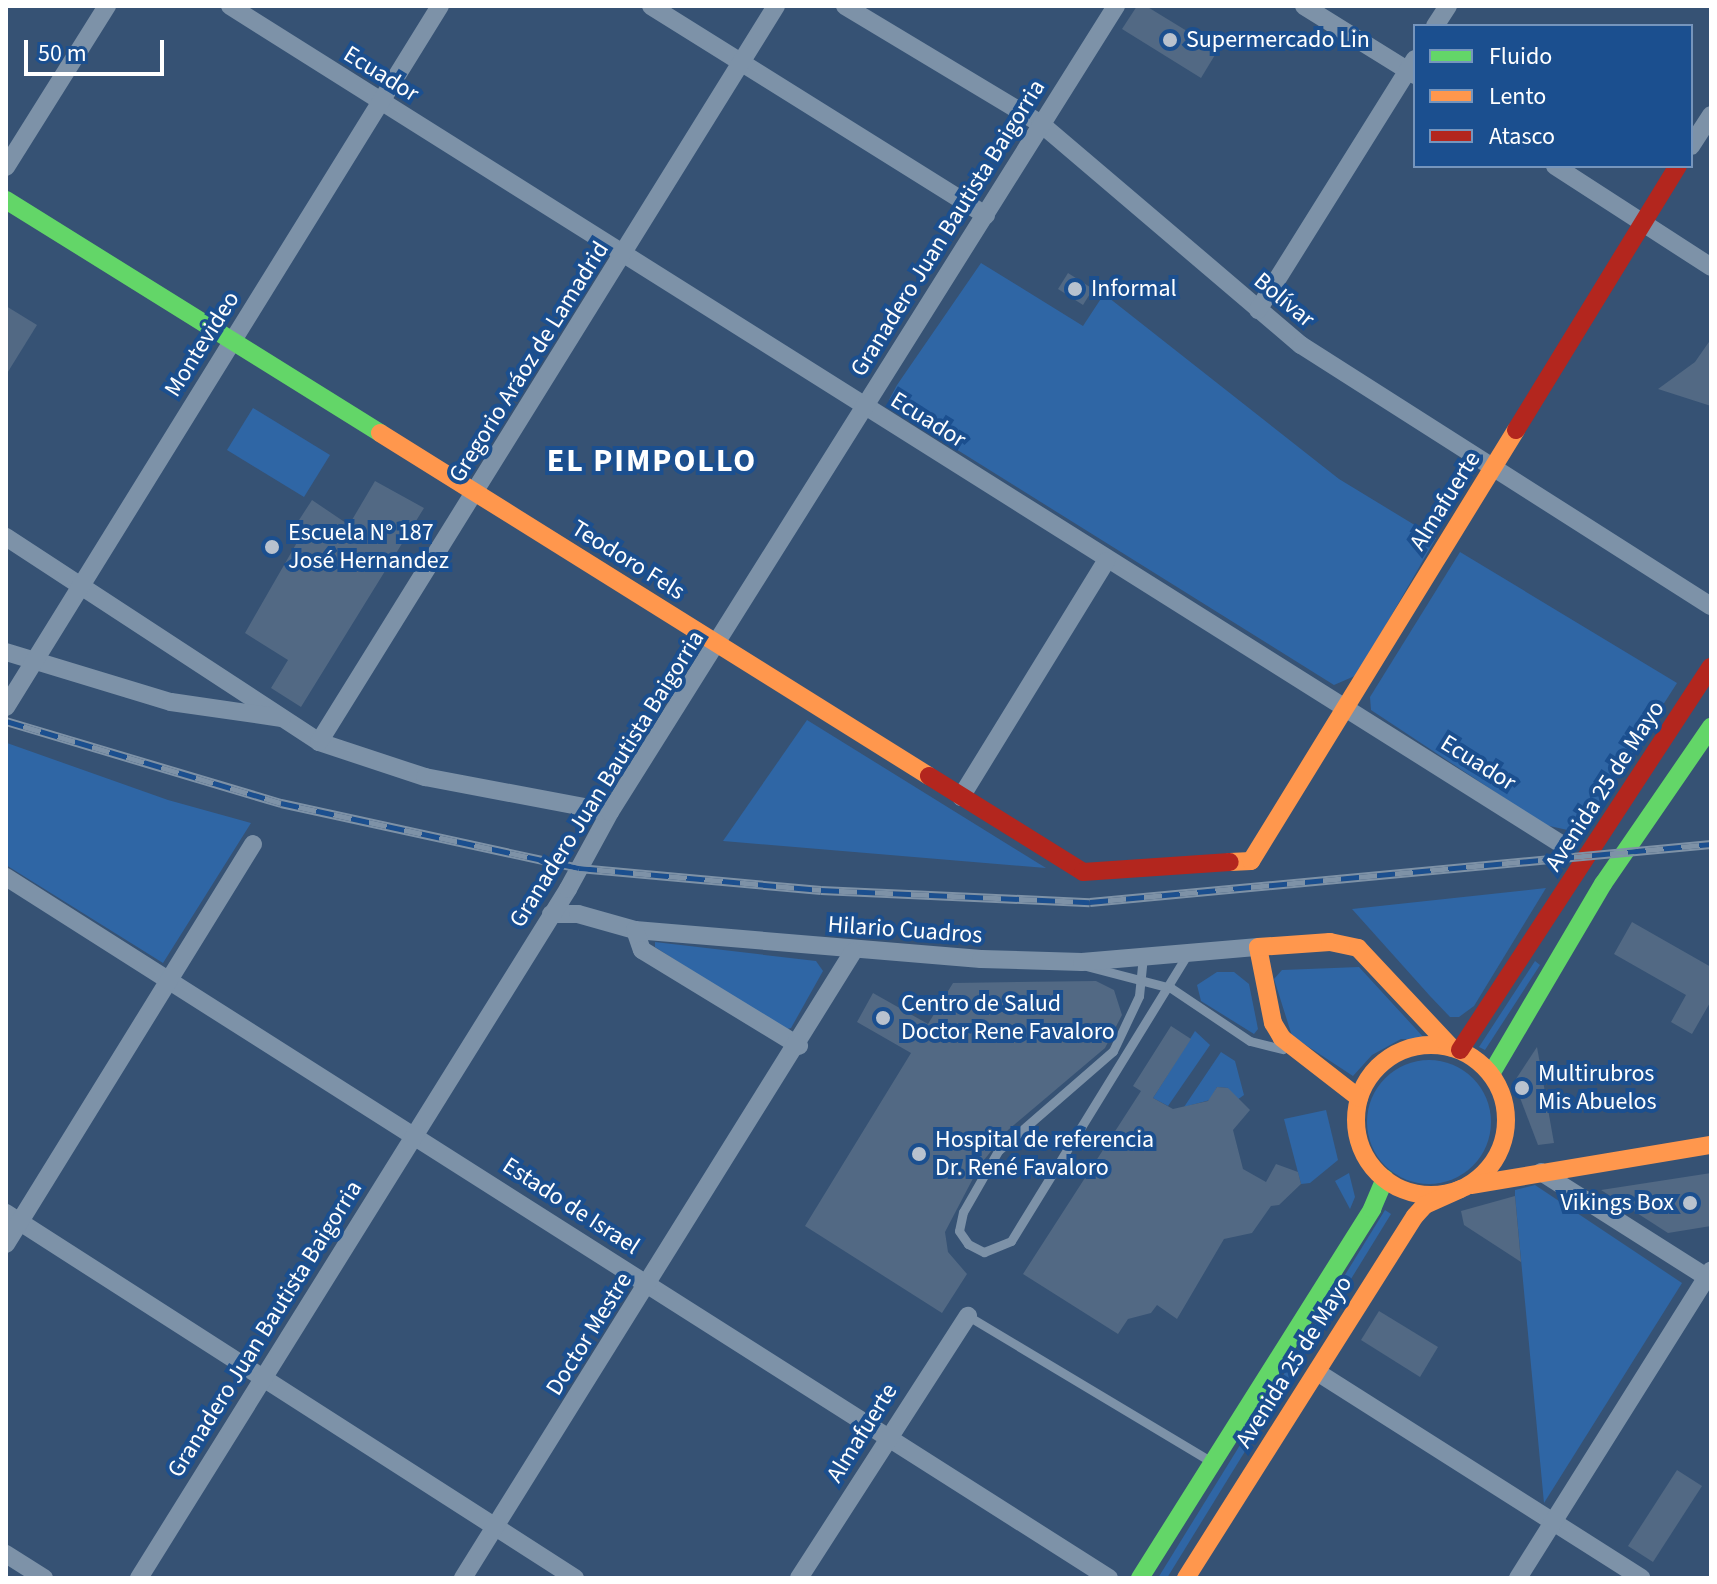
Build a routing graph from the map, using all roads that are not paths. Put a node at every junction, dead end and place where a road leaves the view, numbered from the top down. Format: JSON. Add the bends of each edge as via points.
{"nodes":[{"id":1,"x":107,"y":6,"type":"edge"},
{"id":2,"x":230,"y":6,"type":"edge"},
{"id":3,"x":440,"y":6,"type":"edge"},
{"id":4,"x":651,"y":6,"type":"edge"},
{"id":5,"x":776,"y":6,"type":"edge"},
{"id":6,"x":845,"y":6,"type":"edge"},
{"id":7,"x":1116,"y":6,"type":"edge"},
{"id":8,"x":1304,"y":6,"type":"edge"},
{"id":9,"x":1448,"y":6,"type":"edge"},
{"id":10,"x":1436,"y":24,"type":"edge"},
{"id":11,"x":743,"y":63,"type":"junction"},
{"id":12,"x":1413,"y":68,"type":"edge"},
{"id":13,"x":381,"y":102,"type":"junction"},
{"id":14,"x":1711,"y":115,"type":"edge"},
{"id":15,"x":1040,"y":123,"type":"junction"},
{"id":16,"x":1693,"y":143,"type":"edge"},
{"id":17,"x":6,"y":167,"type":"edge"},
{"id":18,"x":1558,"y":168,"type":"edge"},
{"id":19,"x":1677,"y":168,"type":"edge"},
{"id":20,"x":6,"y":200,"type":"edge"},
{"id":21,"x":986,"y":215,"type":"junction"},
{"id":22,"x":1641,"y":222,"type":"junction"},
{"id":23,"x":624,"y":255,"type":"junction"},
{"id":24,"x":1711,"y":267,"type":"edge"},
{"id":25,"x":1258,"y":310,"type":"junction"},
{"id":26,"x":232,"y":341,"type":"junction"},
{"id":27,"x":865,"y":408,"type":"junction"},
{"id":28,"x":1493,"y":470,"type":"junction"},
{"id":29,"x":476,"y":493,"type":"junction"},
{"id":30,"x":6,"y":537,"type":"edge"},
{"id":31,"x":1106,"y":561,"type":"junction"},
{"id":32,"x":80,"y":584,"type":"junction"},
{"id":33,"x":1711,"y":606,"type":"edge"},
{"id":34,"x":719,"y":645,"type":"junction"},
{"id":35,"x":6,"y":652,"type":"edge"},
{"id":36,"x":30,"y":663,"type":"junction"},
{"id":37,"x":1711,"y":667,"type":"edge"},
{"id":38,"x":6,"y":707,"type":"edge"},
{"id":39,"x":1344,"y":708,"type":"junction"},
{"id":40,"x":285,"y":719,"type":"junction"},
{"id":41,"x":1711,"y":727,"type":"edge"},
{"id":42,"x":319,"y":742,"type":"junction"},
{"id":43,"x":961,"y":797,"type":"junction"},
{"id":44,"x":610,"y":812,"type":"junction"},
{"id":45,"x":253,"y":844,"type":"dead end"},
{"id":46,"x":1563,"y":845,"type":"dead end"},
{"id":47,"x":1251,"y":861,"type":"joint"},
{"id":48,"x":6,"y":877,"type":"edge"},
{"id":49,"x":551,"y":914,"type":"junction"},
{"id":50,"x":635,"y":930,"type":"junction"},
{"id":51,"x":1258,"y":947,"type":"junction"},
{"id":52,"x":853,"y":952,"type":"junction"},
{"id":53,"x":1189,"y":952,"type":"junction"},
{"id":54,"x":1143,"y":956,"type":"junction"},
{"id":55,"x":1075,"y":962,"type":"junction"},
{"id":56,"x":170,"y":980,"type":"junction"},
{"id":57,"x":1141,"y":981,"type":"junction"},
{"id":58,"x":1171,"y":988,"type":"junction"},
{"id":59,"x":799,"y":1046,"type":"junction"},
{"id":60,"x":1456,"y":1049,"type":"junction"},
{"id":61,"x":1295,"y":1052,"type":"junction"},
{"id":62,"x":1491,"y":1074,"type":"junction"},
{"id":63,"x":1359,"y":1098,"type":"junction"},
{"id":64,"x":414,"y":1135,"type":"junction"},
{"id":65,"x":1504,"y":1140,"type":"junction"},
{"id":66,"x":1711,"y":1145,"type":"edge"},
{"id":67,"x":1541,"y":1171,"type":"junction"},
{"id":68,"x":1385,"y":1179,"type":"junction"},
{"id":69,"x":1463,"y":1188,"type":"junction"},
{"id":70,"x":13,"y":1217,"type":"edge"},
{"id":71,"x":6,"y":1244,"type":"edge"},
{"id":72,"x":1710,"y":1275,"type":"edge"},
{"id":73,"x":648,"y":1284,"type":"junction"},
{"id":74,"x":968,"y":1316,"type":"joint"},
{"id":75,"x":1317,"y":1372,"type":"junction"},
{"id":76,"x":263,"y":1378,"type":"junction"},
{"id":77,"x":887,"y":1437,"type":"junction"},
{"id":78,"x":1213,"y":1463,"type":"junction"},
{"id":79,"x":1553,"y":1522,"type":"junction"},
{"id":80,"x":496,"y":1527,"type":"junction"},
{"id":81,"x":6,"y":1554,"type":"edge"},
{"id":82,"x":44,"y":1578,"type":"edge"},
{"id":83,"x":139,"y":1578,"type":"edge"},
{"id":84,"x":463,"y":1578,"type":"edge"},
{"id":85,"x":575,"y":1578,"type":"edge"},
{"id":86,"x":799,"y":1578,"type":"edge"},
{"id":87,"x":1109,"y":1578,"type":"edge"},
{"id":88,"x":1140,"y":1578,"type":"edge"},
{"id":89,"x":1186,"y":1578,"type":"edge"},
{"id":90,"x":1518,"y":1578,"type":"edge"},
{"id":91,"x":1641,"y":1578,"type":"edge"}],
"edges":[{"from":1,"to":17,"type":"street"},
{"from":2,"to":13,"type":"street","name":"Ecuador"},
{"from":3,"to":13,"type":"street","name":"Montevideo"},
{"from":4,"to":11,"type":"street"},
{"from":5,"to":11,"type":"street","name":"Gregorio Aráoz de Lamadrid"},
{"from":6,"to":15,"type":"street","name":"Bolívar"},
{"from":7,"to":15,"type":"street","name":"Granadero Juan Bautista Baigorria"},
{"from":8,"to":12,"type":"street"},
{"from":9,"to":10,"type":"street"},
{"from":11,"to":21,"type":"street"},
{"from":11,"to":23,"type":"street","name":"Gregorio Aráoz de Lamadrid"},
{"from":12,"to":25,"type":"street"},
{"from":13,"to":23,"type":"street","name":"Ecuador"},
{"from":13,"to":26,"type":"street","name":"Montevideo"},
{"from":14,"to":16,"type":"street"},
{"from":15,"to":21,"type":"street","name":"Granadero Juan Bautista Baigorria"},
{"from":15,"to":25,"type":"street","name":"Bolívar"},
{"from":18,"to":22,"type":"street"},
{"from":19,"to":22,"type":"street","name":"Almafuerte"},
{"from":20,"to":26,"type":"street","name":"Teodoro Fels"},
{"from":21,"to":27,"type":"street","name":"Granadero Juan Bautista Baigorria"},
{"from":22,"to":24,"type":"street"},
{"from":22,"to":28,"type":"street","name":"Almafuerte"},
{"from":23,"to":27,"type":"street","name":"Ecuador"},
{"from":23,"to":29,"type":"street","name":"Gregorio Aráoz de Lamadrid"},
{"from":25,"to":28,"type":"street","name":"Bolívar","via":[[1301,345]]},
{"from":26,"to":29,"type":"street","name":"Teodoro Fels"},
{"from":26,"to":32,"type":"street","name":"Montevideo"},
{"from":27,"to":31,"type":"street","name":"Ecuador"},
{"from":27,"to":34,"type":"street","name":"Granadero Juan Bautista Baigorria"},
{"from":28,"to":33,"type":"street","name":"Bolívar"},
{"from":28,"to":39,"type":"street","name":"Almafuerte"},
{"from":29,"to":34,"type":"street","name":"Teodoro Fels"},
{"from":29,"to":42,"type":"street","name":"Gregorio Aráoz de Lamadrid"},
{"from":30,"to":32,"type":"street"},
{"from":31,"to":39,"type":"street","name":"Ecuador"},
{"from":31,"to":43,"type":"street"},
{"from":32,"to":36,"type":"street","name":"Montevideo"},
{"from":32,"to":40,"type":"street"},
{"from":34,"to":43,"type":"street","name":"Teodoro Fels"},
{"from":34,"to":44,"type":"street","name":"Granadero Juan Bautista Baigorria"},
{"from":35,"to":36,"type":"street"},
{"from":36,"to":38,"type":"street","name":"Montevideo"},
{"from":36,"to":40,"type":"street","via":[[171,702]]},
{"from":37,"to":60,"type":"street","name":"Avenida 25 de Mayo"},
{"from":39,"to":46,"type":"street","name":"Ecuador"},
{"from":39,"to":47,"type":"street","name":"Almafuerte"},
{"from":40,"to":42,"type":"street"},
{"from":41,"to":62,"type":"street","via":[[1603,884]]},
{"from":42,"to":44,"type":"street","via":[[425,777]]},
{"from":43,"to":47,"type":"street","name":"Teodoro Fels","via":[[1083,872]]},
{"from":44,"to":49,"type":"street","name":"Granadero Juan Bautista Baigorria"},
{"from":45,"to":56,"type":"street"},
{"from":48,"to":56,"type":"street","name":"Estado de Israel"},
{"from":49,"to":50,"type":"street","name":"Hilario Cuadros","via":[[578,914]]},
{"from":49,"to":64,"type":"street","name":"Granadero Juan Bautista Baigorria"},
{"from":50,"to":52,"type":"street","name":"Hilario Cuadros"},
{"from":50,"to":59,"type":"street","via":[[642,950]]},
{"from":51,"to":53,"type":"street","name":"Hilario Cuadros"},
{"from":51,"to":60,"type":"street","name":"Hilario Cuadros","via":[[1330,942],[1358,948]]},
{"from":51,"to":61,"type":"street","via":[[1273,1023]]},
{"from":52,"to":55,"type":"street","name":"Hilario Cuadros"},
{"from":52,"to":59,"type":"street","name":"Doctor Mestre"},
{"from":53,"to":54,"type":"street","name":"Hilario Cuadros"},
{"from":53,"to":58,"type":"lane"},
{"from":54,"to":55,"type":"street","name":"Hilario Cuadros"},
{"from":54,"to":57,"type":"lane"},
{"from":55,"to":57,"type":"lane"},
{"from":56,"to":64,"type":"street","name":"Estado de Israel"},
{"from":56,"to":70,"type":"street"},
{"from":57,"to":58,"type":"lane"},
{"from":57,"to":58,"type":"lane","via":[[1113,1051],[998,1151],[963,1212],[959,1231],[968,1244],[984,1252],[1011,1241]]},
{"from":58,"to":61,"type":"lane","via":[[1250,1041]]},
{"from":59,"to":73,"type":"street","name":"Doctor Mestre"},
{"from":60,"to":62,"type":"street"},
{"from":60,"to":63,"type":"street","via":[[1427,1045],[1392,1056],[1378,1067]]},
{"from":61,"to":63,"type":"street"},
{"from":62,"to":65,"type":"street","via":[[1506,1105]]},
{"from":63,"to":68,"type":"street","via":[[1358,1137]]},
{"from":64,"to":73,"type":"street","name":"Estado de Israel"},
{"from":64,"to":76,"type":"street","name":"Granadero Juan Bautista Baigorria"},
{"from":65,"to":67,"type":"street","via":[[1521,1164]]},
{"from":65,"to":69,"type":"street","name":"Avenida 25 de Mayo","via":[[1488,1169]]},
{"from":66,"to":67,"type":"street"},
{"from":67,"to":69,"type":"street"},
{"from":67,"to":72,"type":"street"},
{"from":68,"to":69,"type":"street","via":[[1421,1194]]},
{"from":68,"to":78,"type":"street","name":"Avenida 25 de Mayo"},
{"from":69,"to":75,"type":"street","name":"Avenida 25 de Mayo","via":[[1425,1205],[1415,1216]]},
{"from":70,"to":71,"type":"street"},
{"from":70,"to":76,"type":"street"},
{"from":72,"to":79,"type":"street"},
{"from":73,"to":77,"type":"street","name":"Estado de Israel"},
{"from":73,"to":80,"type":"street","name":"Doctor Mestre"},
{"from":74,"to":77,"type":"street","name":"Almafuerte"},
{"from":74,"to":78,"type":"lane"},
{"from":75,"to":79,"type":"street"},
{"from":75,"to":89,"type":"street","name":"Avenida 25 de Mayo"},
{"from":76,"to":80,"type":"street"},
{"from":76,"to":83,"type":"street","name":"Granadero Juan Bautista Baigorria"},
{"from":77,"to":86,"type":"street","name":"Almafuerte"},
{"from":77,"to":87,"type":"street","name":"Estado de Israel"},
{"from":78,"to":88,"type":"street","name":"Avenida 25 de Mayo"},
{"from":79,"to":90,"type":"street"},
{"from":79,"to":91,"type":"street"},
{"from":80,"to":84,"type":"street","name":"Doctor Mestre"},
{"from":80,"to":85,"type":"street"},
{"from":81,"to":82,"type":"street"}]}
